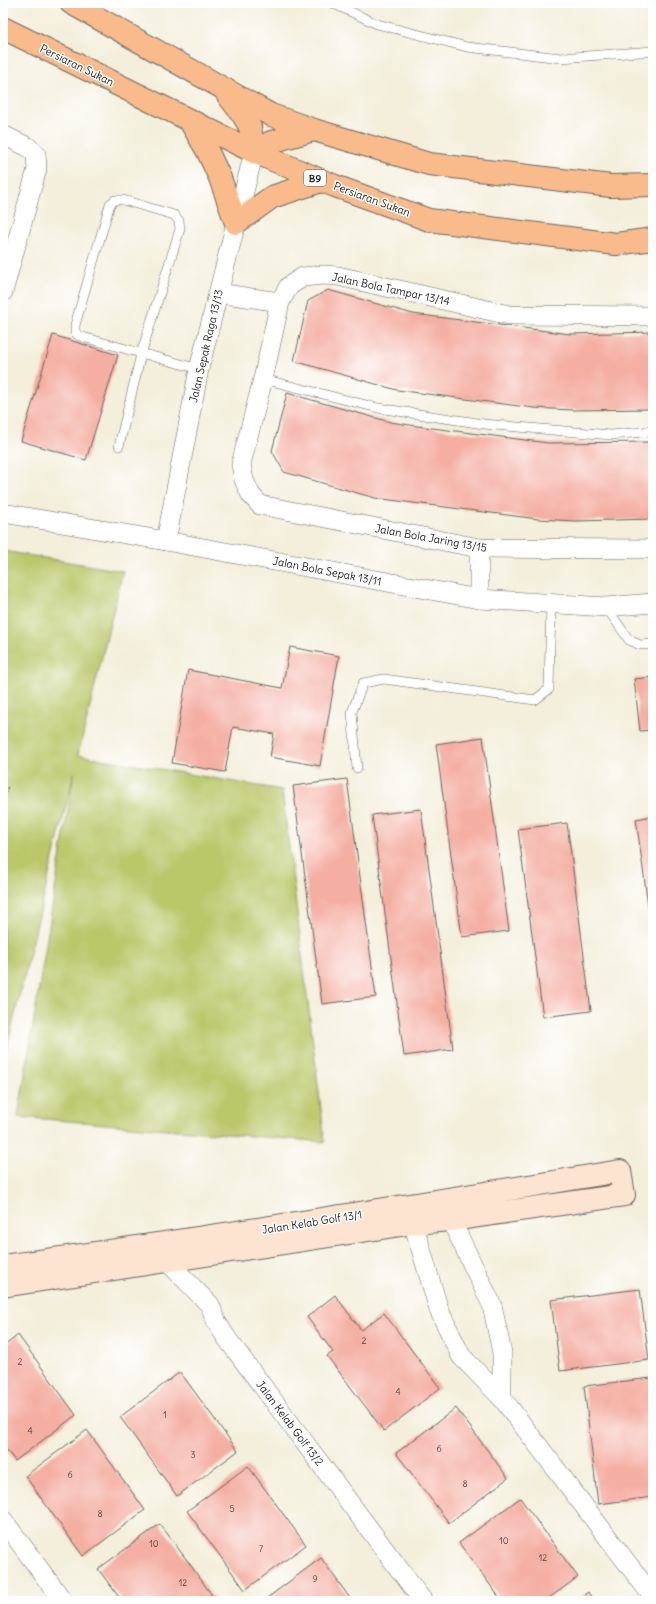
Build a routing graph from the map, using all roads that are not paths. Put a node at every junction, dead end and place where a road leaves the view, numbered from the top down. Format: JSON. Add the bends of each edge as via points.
{"nodes":[{"id":1,"x":71,"y":3,"type":"edge"},
{"id":2,"x":332,"y":3,"type":"edge"},
{"id":3,"x":3,"y":28,"type":"edge"},
{"id":4,"x":653,"y":51,"type":"edge"},
{"id":5,"x":224,"y":90,"type":"junction"},
{"id":6,"x":190,"y":121,"type":"junction"},
{"id":7,"x":314,"y":130,"type":"junction"},
{"id":8,"x":3,"y":135,"type":"edge"},
{"id":9,"x":254,"y":152,"type":"junction"},
{"id":10,"x":321,"y":181,"type":"junction"},
{"id":11,"x":653,"y":184,"type":"edge"},
{"id":12,"x":236,"y":223,"type":"junction"},
{"id":13,"x":653,"y":240,"type":"edge"},
{"id":14,"x":3,"y":292,"type":"edge"},
{"id":15,"x":218,"y":293,"type":"junction"},
{"id":16,"x":280,"y":302,"type":"junction"},
{"id":17,"x":653,"y":316,"type":"edge"},
{"id":18,"x":141,"y":354,"type":"junction"},
{"id":19,"x":199,"y":369,"type":"junction"},
{"id":20,"x":263,"y":379,"type":"junction"},
{"id":21,"x":653,"y":431,"type":"edge"},
{"id":22,"x":119,"y":446,"type":"dead end"},
{"id":23,"x":260,"y":505,"type":"joint"},
{"id":24,"x":3,"y":513,"type":"edge"},
{"id":25,"x":166,"y":541,"type":"junction"},
{"id":26,"x":479,"y":548,"type":"junction"},
{"id":27,"x":653,"y":549,"type":"edge"},
{"id":28,"x":479,"y":599,"type":"junction"},
{"id":29,"x":551,"y":603,"type":"junction"},
{"id":30,"x":653,"y":603,"type":"edge"},
{"id":31,"x":606,"y":607,"type":"junction"},
{"id":32,"x":653,"y":644,"type":"edge"},
{"id":33,"x":357,"y":768,"type":"dead end"},
{"id":34,"x":620,"y":1171,"type":"dead end"},
{"id":35,"x":447,"y":1210,"type":"junction"},
{"id":36,"x":411,"y":1215,"type":"junction"},
{"id":37,"x":164,"y":1253,"type":"junction"},
{"id":38,"x":3,"y":1266,"type":"edge"},
{"id":39,"x":3,"y":1286,"type":"edge"},
{"id":40,"x":502,"y":1398,"type":"junction"},
{"id":41,"x":3,"y":1520,"type":"edge"},
{"id":42,"x":653,"y":1597,"type":"edge"},
{"id":43,"x":63,"y":1601,"type":"edge"},
{"id":44,"x":423,"y":1601,"type":"edge"}],
"edges":[{"from":1,"to":5,"type":"main road"},
{"from":2,"to":4,"type":"lane","via":[[377,24],[467,47],[561,58]]},
{"from":3,"to":6,"type":"main road","name":"Persiaran Sukan","number":"B9"},
{"from":5,"to":7,"type":"main road","via":[[270,115]]},
{"from":5,"to":9,"type":"main road","via":[[250,127]]},
{"from":6,"to":9,"type":"main road","name":"Persiaran Sukan","number":"B9"},
{"from":6,"to":12,"type":"main road","via":[[220,178]]},
{"from":7,"to":9,"type":"main road","via":[[271,142]]},
{"from":7,"to":11,"type":"main road","via":[[429,164],[611,186]]},
{"from":8,"to":14,"type":"street","via":[[28,147],[36,154],[37,169]]},
{"from":9,"to":10,"type":"main road","name":"Persiaran Sukan","number":"B9"},
{"from":9,"to":12,"type":"street","name":"Jalan Sepak Raga 13/13"},
{"from":10,"to":12,"type":"main road","via":[[272,197]]},
{"from":10,"to":13,"type":"main road","name":"Persiaran Sukan","number":"B9","via":[[429,220],[616,244]]},
{"from":12,"to":15,"type":"street","name":"Jalan Sepak Raga 13/13"},
{"from":15,"to":16,"type":"street"},
{"from":15,"to":19,"type":"street","name":"Jalan Sepak Raga 13/13"},
{"from":16,"to":17,"type":"street","name":"Jalan Bola Tampar 13/14","via":[[289,286],[303,277],[322,275],[338,276],[509,315]]},
{"from":16,"to":20,"type":"street","name":"Jalan Bola Tampar 13/14"},
{"from":18,"to":18,"type":"lane","via":[[79,336],[75,332],[74,325],[110,204],[115,200],[174,215],[179,221],[180,229]]},
{"from":18,"to":19,"type":"lane"},
{"from":18,"to":22,"type":"lane"},
{"from":19,"to":25,"type":"street","name":"Jalan Sepak Raga 13/13"},
{"from":20,"to":21,"type":"lane","via":[[378,408],[484,424],[611,434]]},
{"from":20,"to":23,"type":"street","name":"Jalan Bola Tampar 13/14","via":[[241,464],[244,480],[251,495]]},
{"from":23,"to":26,"type":"street","name":"Jalan Bola Jaring 13/15"},
{"from":24,"to":25,"type":"street","name":"Jalan Bola Sepak 13/11"},
{"from":25,"to":28,"type":"street","name":"Jalan Bola Sepak 13/11"},
{"from":26,"to":27,"type":"street","name":"Jalan Bola Jaring 13/15"},
{"from":26,"to":28,"type":"street"},
{"from":28,"to":29,"type":"street","name":"Jalan Bola Sepak 13/11"},
{"from":29,"to":31,"type":"street","name":"Jalan Bola Sepak 13/11"},
{"from":29,"to":33,"type":"lane","via":[[549,689],[535,700],[384,679],[363,683],[352,712]]},
{"from":30,"to":31,"type":"street","name":"Jalan Bola Sepak 13/11"},
{"from":31,"to":32,"type":"lane","via":[[629,640],[640,645]]},
{"from":34,"to":35,"type":"street","name":"Jalan Kelab Golf 13/1"},
{"from":35,"to":36,"type":"street","name":"Jalan Kelab Golf 13/1"},
{"from":35,"to":40,"type":"street","via":[[492,1304],[502,1353]]},
{"from":36,"to":37,"type":"street","name":"Jalan Kelab Golf 13/1"},
{"from":36,"to":40,"type":"street","via":[[439,1310],[461,1356]]},
{"from":37,"to":38,"type":"street","name":"Jalan Kelab Golf 13/1"},
{"from":37,"to":39,"type":"street"},
{"from":37,"to":44,"type":"street","name":"Jalan Kelab Golf 13/2","via":[[210,1305],[217,1323],[228,1340]]},
{"from":40,"to":42,"type":"street"},
{"from":41,"to":43,"type":"street"}]}
